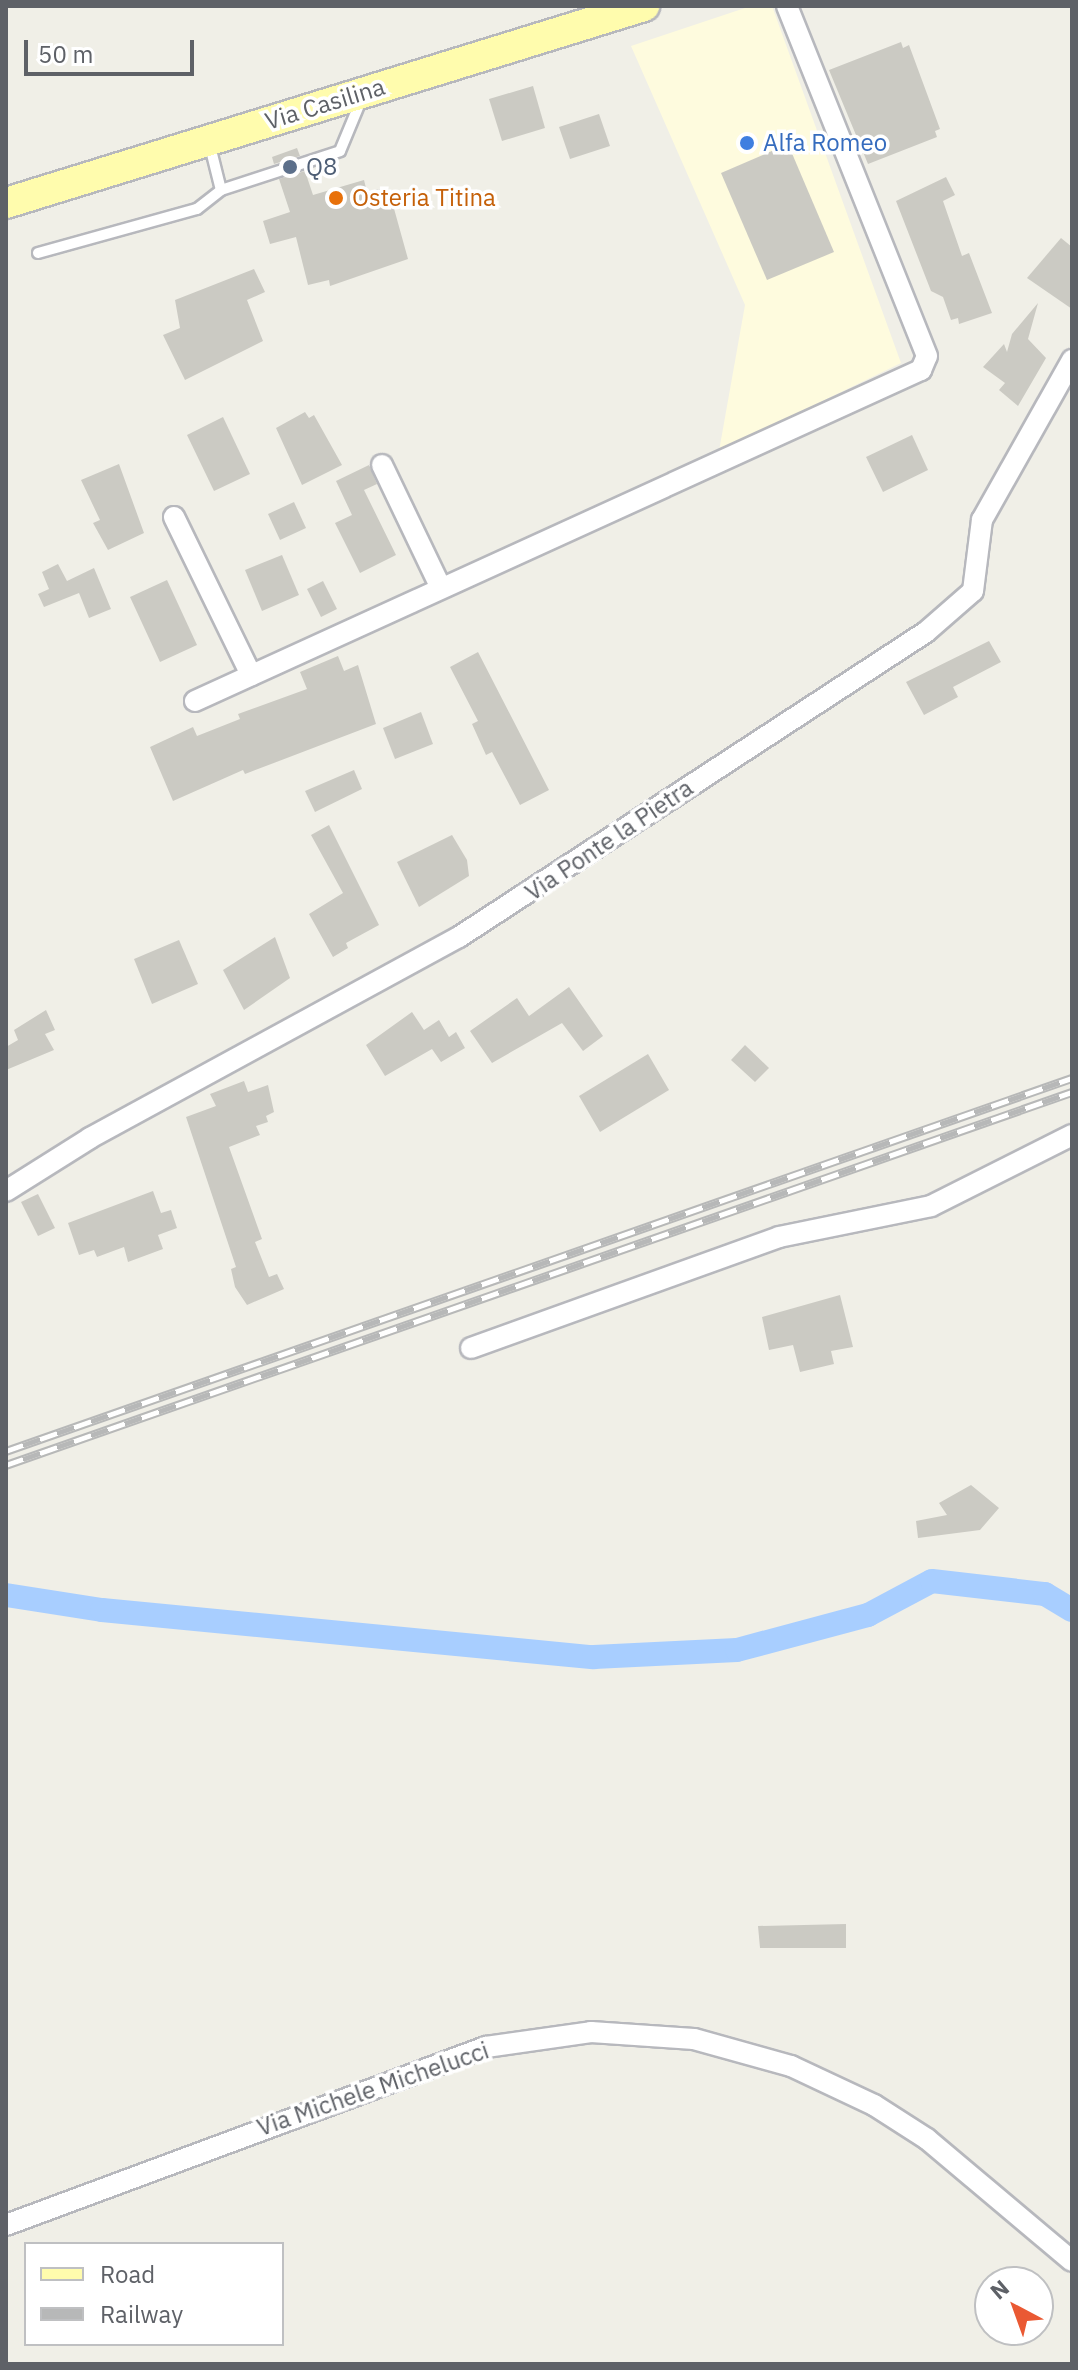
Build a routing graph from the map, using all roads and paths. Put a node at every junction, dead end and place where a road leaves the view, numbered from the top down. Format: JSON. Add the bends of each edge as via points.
{"nodes":[{"id":1,"x":644,"y":6,"type":"edge"},
{"id":2,"x":787,"y":6,"type":"edge"},
{"id":3,"x":364,"y":92,"type":"junction"},
{"id":4,"x":208,"y":140,"type":"junction"},
{"id":5,"x":221,"y":190,"type":"junction"},
{"id":6,"x":6,"y":203,"type":"edge"},
{"id":7,"x":38,"y":253,"type":"dead end"},
{"id":8,"x":1072,"y":360,"type":"edge"},
{"id":9,"x":382,"y":465,"type":"dead end"},
{"id":10,"x":174,"y":517,"type":"dead end"},
{"id":11,"x":441,"y":588,"type":"junction"},
{"id":12,"x":251,"y":675,"type":"junction"},
{"id":13,"x":195,"y":701,"type":"dead end"},
{"id":14,"x":1072,"y":1135,"type":"edge"},
{"id":15,"x":6,"y":1191,"type":"edge"},
{"id":16,"x":471,"y":1348,"type":"dead end"},
{"id":17,"x":6,"y":2225,"type":"edge"},
{"id":18,"x":1072,"y":2261,"type":"edge"}],
"edges":[{"from":1,"to":3,"type":"main road","name":"Via Casilina"},
{"from":2,"to":11,"type":"street","via":[[927,356],[921,370]]},
{"from":3,"to":4,"type":"main road","name":"Via Casilina"},
{"from":3,"to":5,"type":"lane","via":[[340,151]]},
{"from":4,"to":5,"type":"lane"},
{"from":4,"to":6,"type":"main road","name":"Via Casilina"},
{"from":5,"to":7,"type":"lane","via":[[197,209]]},
{"from":8,"to":15,"type":"street","name":"Via Ponte la Pietra","via":[[982,520],[973,591],[926,632],[459,937],[90,1138]]},
{"from":9,"to":11,"type":"street"},
{"from":10,"to":12,"type":"street"},
{"from":11,"to":12,"type":"street"},
{"from":12,"to":13,"type":"street"},
{"from":14,"to":16,"type":"street","via":[[931,1206],[779,1237]]},
{"from":17,"to":18,"type":"street","name":"Via Michele Michelucci","via":[[486,2047],[591,2032],[694,2039],[791,2066],[861,2098],[927,2139]]}]}
